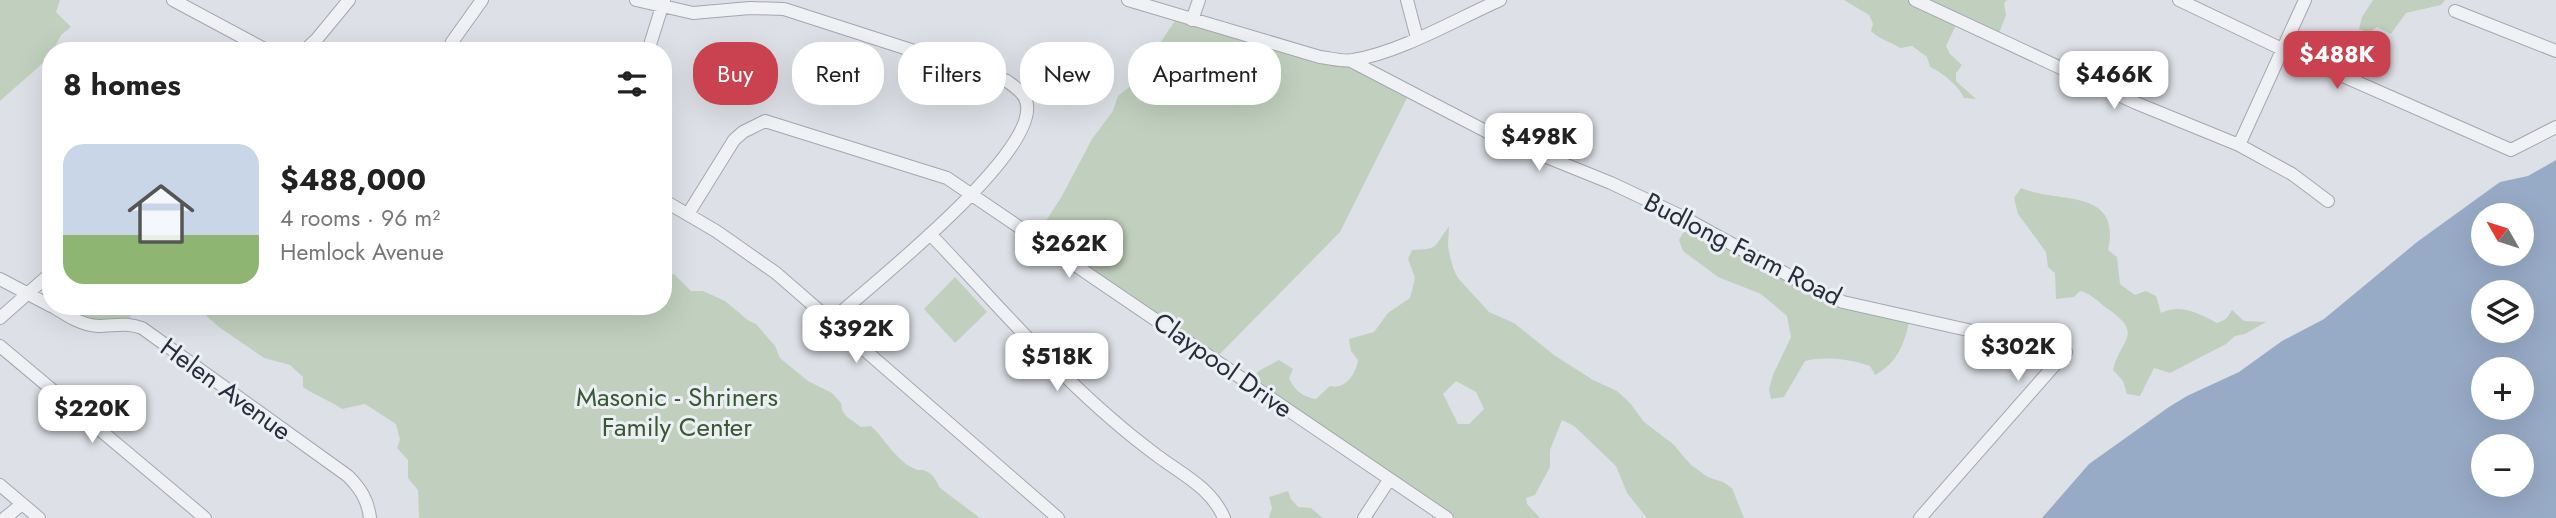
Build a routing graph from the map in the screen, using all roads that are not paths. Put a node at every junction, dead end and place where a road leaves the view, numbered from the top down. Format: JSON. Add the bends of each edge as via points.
{"nodes":[{"id":1,"x":173,"y":0,"type":"edge"},
{"id":2,"x":349,"y":0,"type":"edge"},
{"id":3,"x":482,"y":0,"type":"edge"},
{"id":4,"x":636,"y":0,"type":"edge"},
{"id":5,"x":1128,"y":0,"type":"edge"},
{"id":6,"x":1199,"y":0,"type":"edge"},
{"id":7,"x":1407,"y":0,"type":"edge"},
{"id":8,"x":1500,"y":0,"type":"edge"},
{"id":9,"x":1915,"y":0,"type":"edge"},
{"id":10,"x":2179,"y":0,"type":"edge"},
{"id":11,"x":2305,"y":0,"type":"edge"},
{"id":12,"x":663,"y":3,"type":"edge"},
{"id":13,"x":2455,"y":11,"type":"dead end"},
{"id":14,"x":1192,"y":20,"type":"junction"},
{"id":15,"x":1417,"y":38,"type":"junction"},
{"id":16,"x":251,"y":42,"type":"edge"},
{"id":17,"x":314,"y":42,"type":"edge"},
{"id":18,"x":452,"y":42,"type":"edge"},
{"id":19,"x":651,"y":42,"type":"edge"},
{"id":20,"x":2284,"y":50,"type":"junction"},
{"id":21,"x":2556,"y":51,"type":"edge"},
{"id":22,"x":1351,"y":61,"type":"junction"},
{"id":23,"x":2556,"y":127,"type":"edge"},
{"id":24,"x":2239,"y":145,"type":"junction"},
{"id":25,"x":972,"y":193,"type":"junction"},
{"id":26,"x":2328,"y":201,"type":"dead end"},
{"id":27,"x":672,"y":205,"type":"edge"},
{"id":28,"x":688,"y":214,"type":"junction"},
{"id":29,"x":930,"y":234,"type":"junction"},
{"id":30,"x":0,"y":279,"type":"edge"},
{"id":31,"x":42,"y":281,"type":"edge"},
{"id":32,"x":29,"y":293,"type":"junction"},
{"id":33,"x":42,"y":301,"type":"edge"},
{"id":34,"x":67,"y":315,"type":"edge"},
{"id":35,"x":0,"y":318,"type":"edge"},
{"id":36,"x":831,"y":321,"type":"junction"},
{"id":37,"x":0,"y":346,"type":"edge"},
{"id":38,"x":1389,"y":480,"type":"junction"},
{"id":39,"x":0,"y":485,"type":"edge"},
{"id":40,"x":22,"y":504,"type":"junction"},
{"id":41,"x":5,"y":518,"type":"edge"},
{"id":42,"x":39,"y":518,"type":"edge"},
{"id":43,"x":205,"y":518,"type":"edge"},
{"id":44,"x":370,"y":518,"type":"edge"},
{"id":45,"x":1058,"y":518,"type":"edge"},
{"id":46,"x":1224,"y":518,"type":"edge"},
{"id":47,"x":1364,"y":518,"type":"edge"},
{"id":48,"x":1447,"y":518,"type":"edge"},
{"id":49,"x":1920,"y":518,"type":"edge"}],
"edges":[{"from":1,"to":16,"type":"street"},
{"from":2,"to":17,"type":"street"},
{"from":3,"to":18,"type":"street"},
{"from":4,"to":12,"type":"street"},
{"from":5,"to":14,"type":"street"},
{"from":6,"to":14,"type":"street"},
{"from":7,"to":15,"type":"street"},
{"from":8,"to":15,"type":"street"},
{"from":9,"to":24,"type":"street","via":[[2136,103]]},
{"from":10,"to":20,"type":"street"},
{"from":11,"to":20,"type":"street"},
{"from":12,"to":19,"type":"street"},
{"from":12,"to":25,"type":"street","via":[[693,13],[784,9],[1007,81],[1027,104],[1026,123]]},
{"from":13,"to":21,"type":"street"},
{"from":14,"to":22,"type":"street","via":[[1320,57]]},
{"from":15,"to":22,"type":"street"},
{"from":20,"to":23,"type":"street","via":[[2511,150]]},
{"from":20,"to":24,"type":"street"},
{"from":22,"to":49,"type":"street","name":"Budlong Farm Road","via":[[1497,137],[1681,216],[1843,302],[2066,352]]},
{"from":24,"to":26,"type":"street","via":[[2292,174]]},
{"from":25,"to":28,"type":"street","name":"Claypool Drive","via":[[920,168],[765,121],[734,140]]},
{"from":25,"to":29,"type":"street"},
{"from":25,"to":38,"type":"street","name":"Claypool Drive"},
{"from":27,"to":28,"type":"street"},
{"from":28,"to":36,"type":"street","via":[[776,272]]},
{"from":29,"to":36,"type":"street"},
{"from":29,"to":46,"type":"street","via":[[1065,379],[1133,438],[1210,493]]},
{"from":30,"to":32,"type":"street","name":"Helen Avenue"},
{"from":31,"to":32,"type":"street"},
{"from":32,"to":33,"type":"street","name":"Helen Avenue"},
{"from":32,"to":35,"type":"street"},
{"from":34,"to":44,"type":"street","name":"Helen Avenue","via":[[94,326],[142,328],[348,476],[366,499]]},
{"from":36,"to":45,"type":"street"},
{"from":37,"to":43,"type":"street"},
{"from":38,"to":47,"type":"street"},
{"from":38,"to":48,"type":"street","name":"Claypool Drive"},
{"from":39,"to":40,"type":"street"},
{"from":40,"to":41,"type":"street"},
{"from":40,"to":42,"type":"street"}]}
